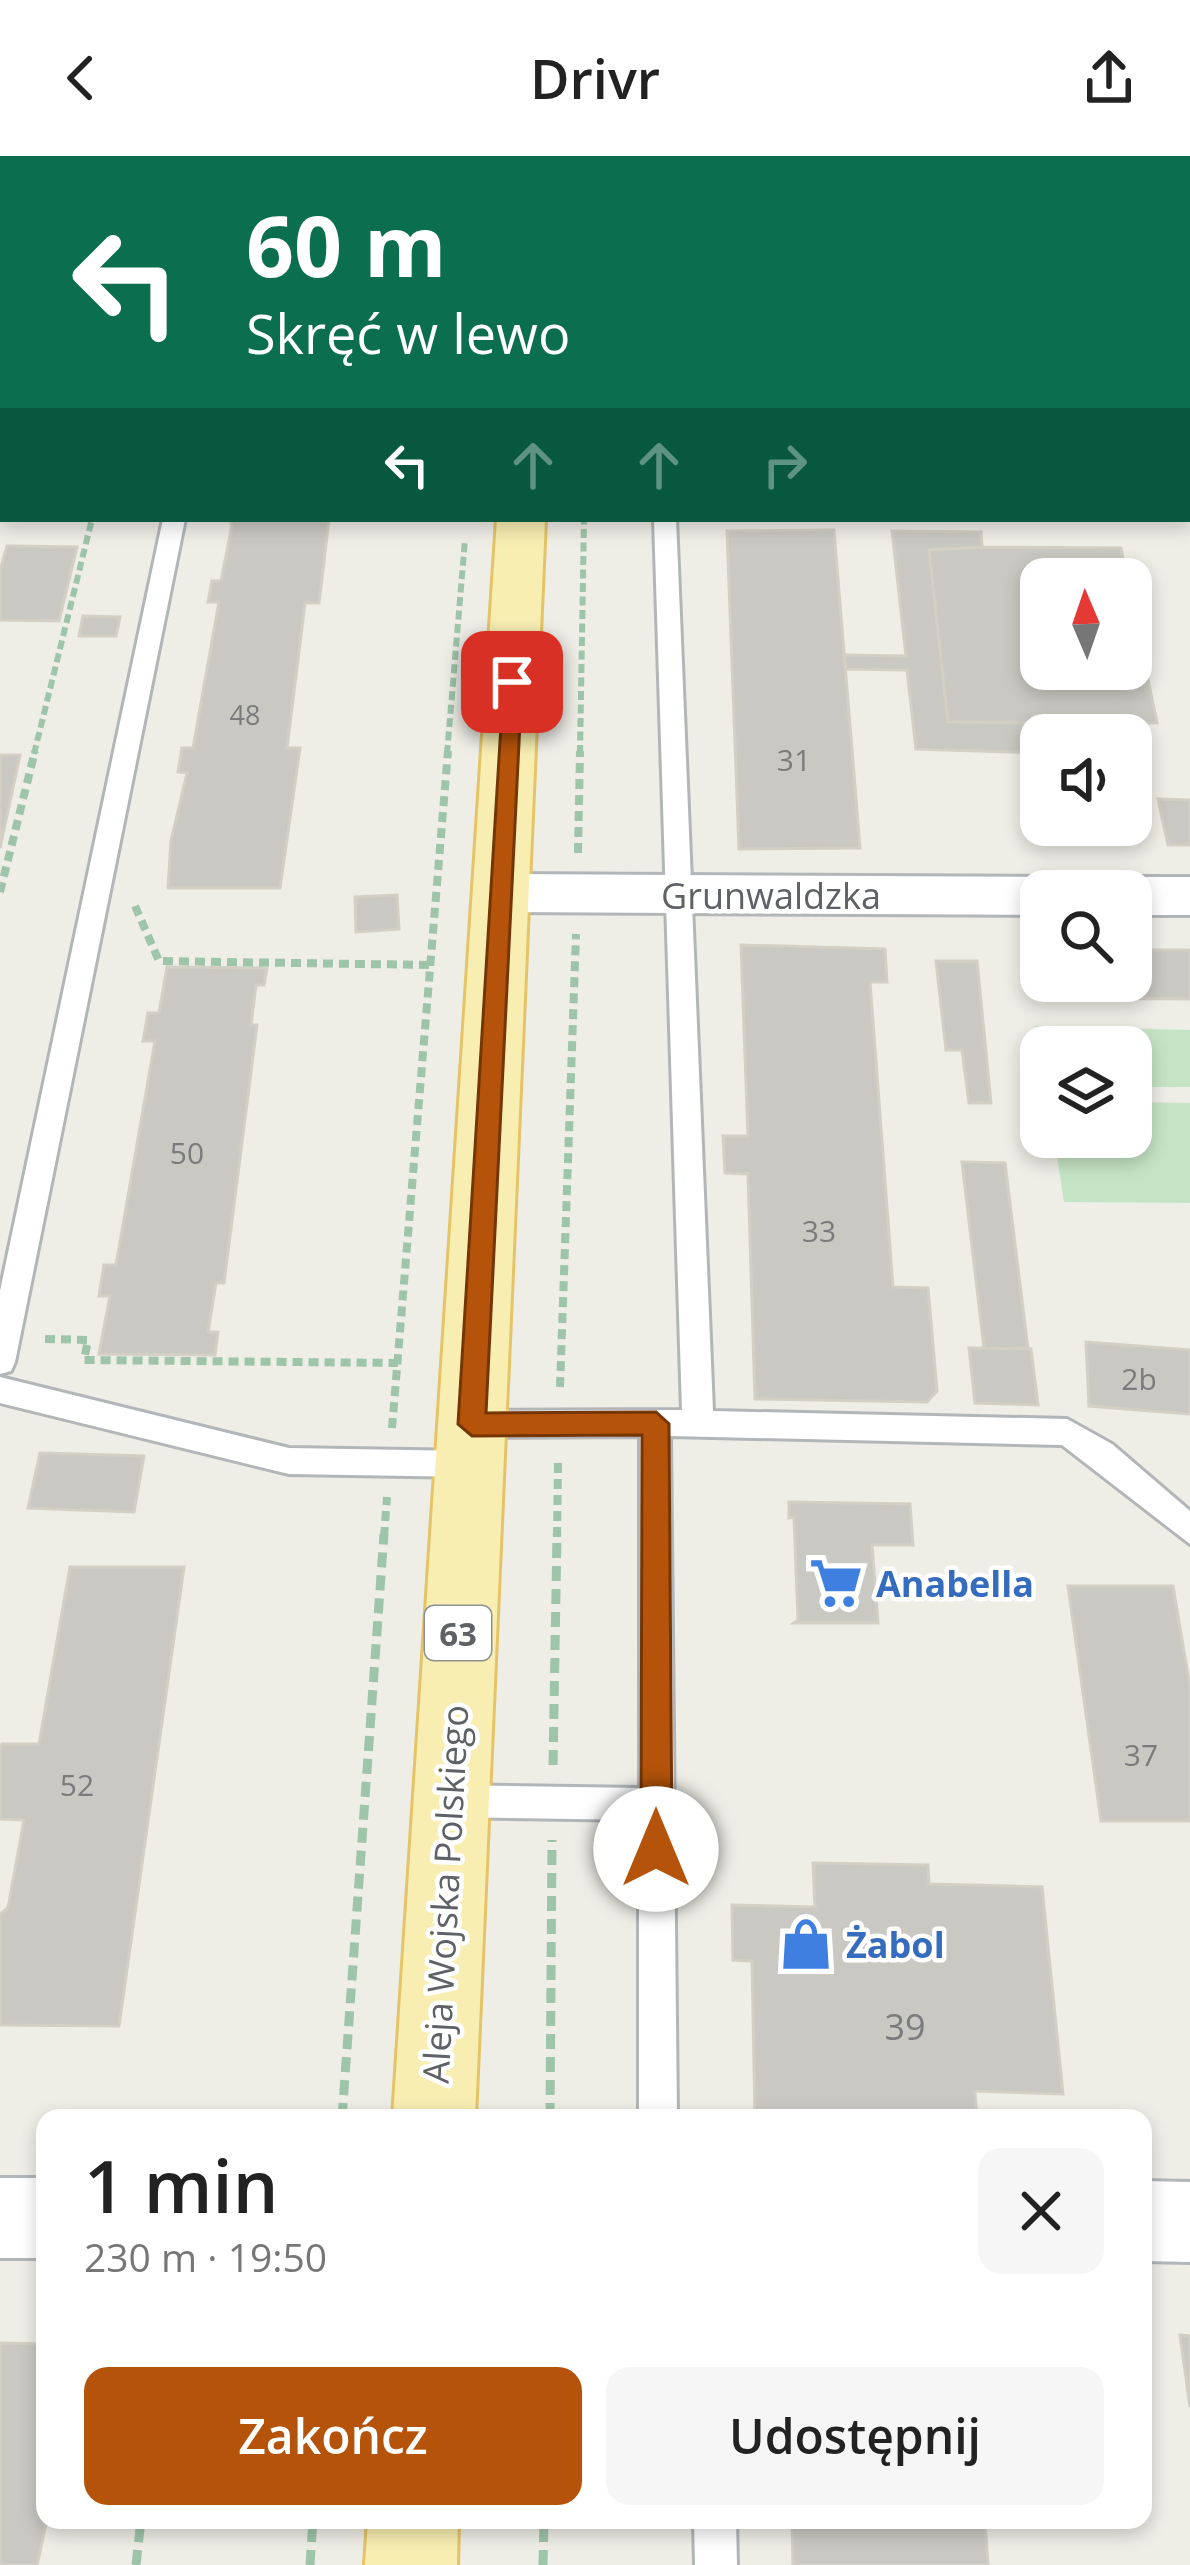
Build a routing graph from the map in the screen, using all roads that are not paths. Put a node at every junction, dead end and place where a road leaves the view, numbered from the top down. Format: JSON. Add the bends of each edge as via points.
{"nodes":[{"id":1,"x":173,"y":522,"type":"edge"},
{"id":2,"x":520,"y":522,"type":"edge"},
{"id":3,"x":665,"y":522,"type":"edge"},
{"id":4,"x":502,"y":893,"type":"junction"},
{"id":5,"x":681,"y":895,"type":"junction"},
{"id":6,"x":1020,"y":896,"type":"edge"},
{"id":7,"x":1152,"y":896,"type":"edge"},
{"id":8,"x":1190,"y":896,"type":"edge"},
{"id":9,"x":3,"y":1350,"type":"edge"},
{"id":10,"x":0,"y":1390,"type":"edge"},
{"id":11,"x":698,"y":1423,"type":"junction"},
{"id":12,"x":656,"y":1424,"type":"junction"},
{"id":13,"x":471,"y":1444,"type":"junction"},
{"id":14,"x":1190,"y":1529,"type":"edge"},
{"id":15,"x":450,"y":1801,"type":"junction"},
{"id":16,"x":656,"y":1804,"type":"junction"},
{"id":17,"x":434,"y":2109,"type":"edge"},
{"id":18,"x":658,"y":2109,"type":"edge"},
{"id":19,"x":0,"y":2218,"type":"edge"},
{"id":20,"x":36,"y":2218,"type":"edge"},
{"id":21,"x":1152,"y":2221,"type":"edge"},
{"id":22,"x":1190,"y":2222,"type":"edge"},
{"id":23,"x":413,"y":2529,"type":"edge"},
{"id":24,"x":716,"y":2529,"type":"edge"},
{"id":25,"x":411,"y":2565,"type":"edge"},
{"id":26,"x":716,"y":2565,"type":"edge"}],
"edges":[{"from":1,"to":9,"type":"lane"},
{"from":2,"to":4,"type":"main road","name":"Aleja Wojska Polskiego","number":"63"},
{"from":3,"to":5,"type":"lane"},
{"from":4,"to":5,"type":"street","name":"Grunwaldzka"},
{"from":4,"to":13,"type":"main road","name":"Aleja Wojska Polskiego","number":"63"},
{"from":5,"to":6,"type":"street","name":"Grunwaldzka"},
{"from":5,"to":11,"type":"lane"},
{"from":7,"to":8,"type":"street"},
{"from":10,"to":13,"type":"lane","via":[[289,1461],[389,1463]]},
{"from":11,"to":12,"type":"lane"},
{"from":11,"to":14,"type":"lane","via":[[1067,1432]]},
{"from":12,"to":13,"type":"lane","via":[[559,1425]]},
{"from":12,"to":16,"type":"lane"},
{"from":13,"to":15,"type":"main road","name":"Aleja Wojska Polskiego","number":"63"},
{"from":15,"to":16,"type":"lane"},
{"from":15,"to":17,"type":"main road","name":"Aleja Wojska Polskiego","number":"63"},
{"from":16,"to":18,"type":"lane"},
{"from":19,"to":20,"type":"street"},
{"from":21,"to":22,"type":"street"},
{"from":23,"to":25,"type":"main road"},
{"from":24,"to":26,"type":"lane"}]}
